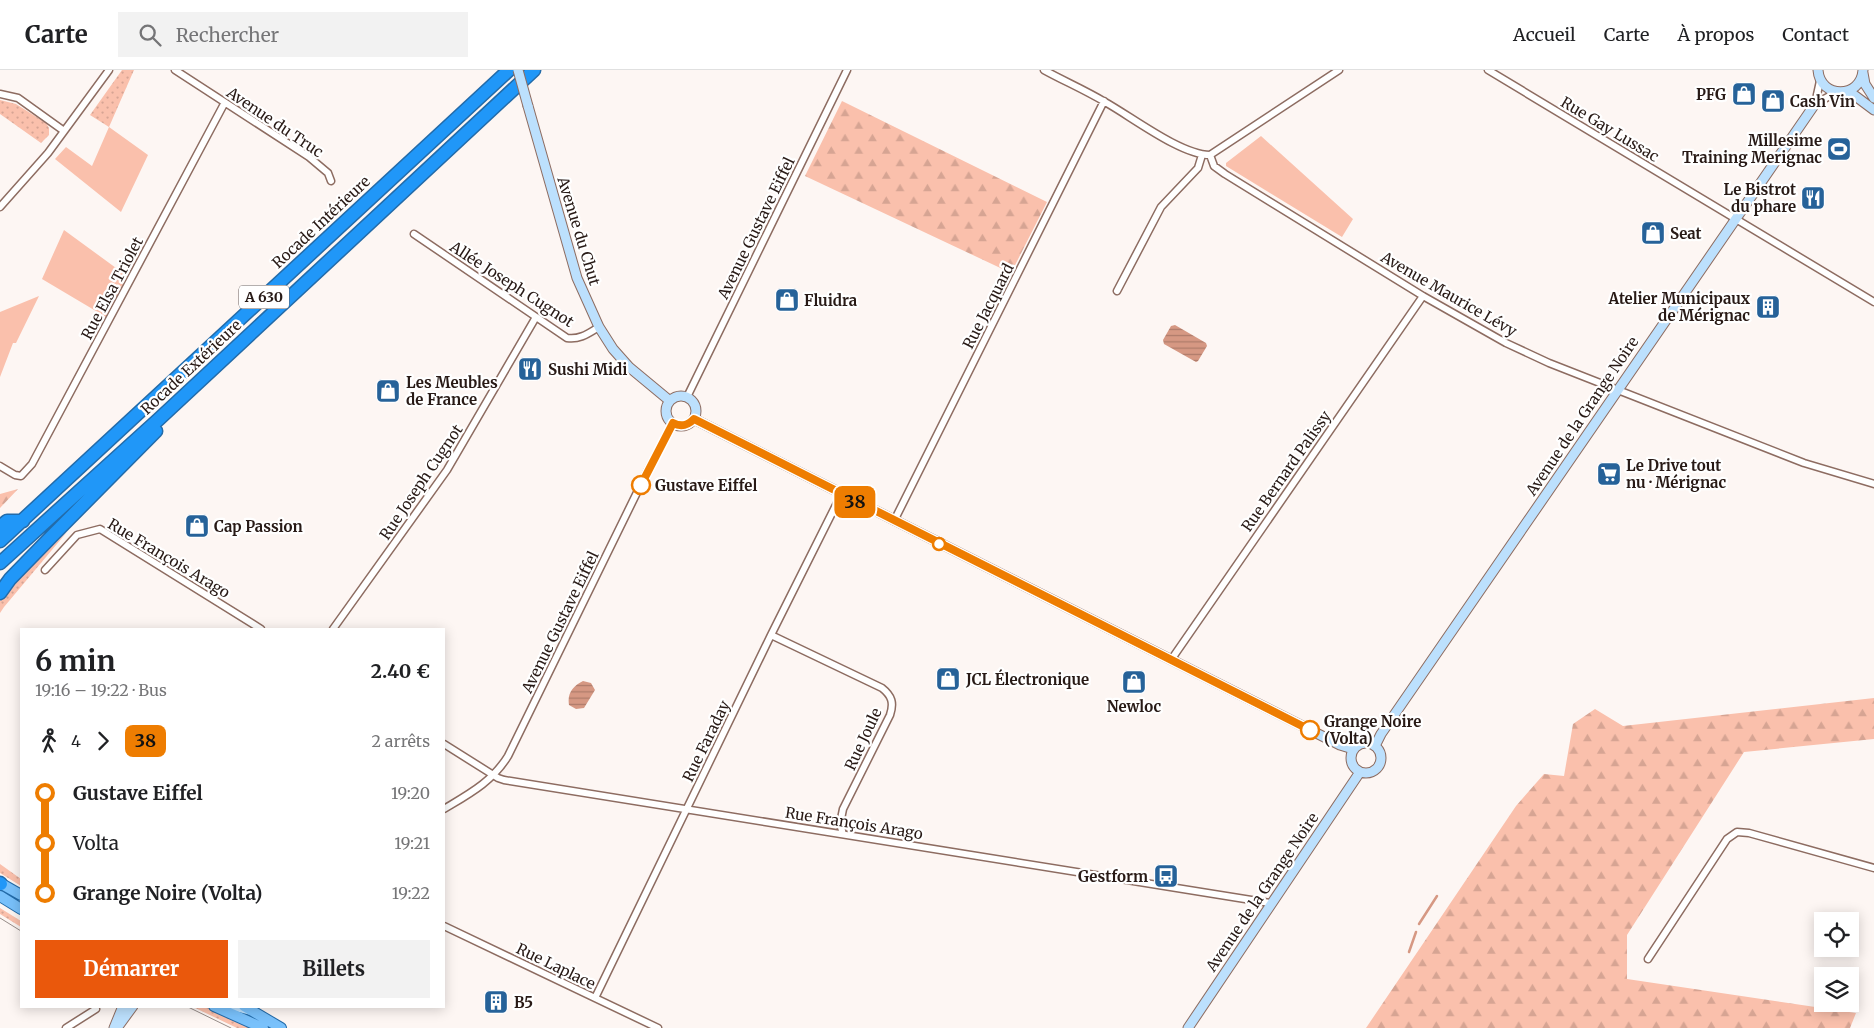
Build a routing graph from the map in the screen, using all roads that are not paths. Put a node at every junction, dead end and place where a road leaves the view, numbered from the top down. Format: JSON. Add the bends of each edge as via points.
{"nodes":[{"id":1,"x":109,"y":70,"type":"edge"},
{"id":2,"x":175,"y":70,"type":"edge"},
{"id":3,"x":509,"y":70,"type":"edge"},
{"id":4,"x":518,"y":70,"type":"edge"},
{"id":5,"x":534,"y":70,"type":"edge"},
{"id":6,"x":847,"y":70,"type":"edge"},
{"id":7,"x":1044,"y":70,"type":"edge"},
{"id":8,"x":1339,"y":70,"type":"edge"},
{"id":9,"x":1488,"y":70,"type":"edge"},
{"id":10,"x":1818,"y":70,"type":"edge"},
{"id":11,"x":1863,"y":72,"type":"edge"},
{"id":12,"x":1820,"y":81,"type":"junction"},
{"id":13,"x":1842,"y":92,"type":"junction"},
{"id":14,"x":0,"y":94,"type":"edge"},
{"id":15,"x":1874,"y":98,"type":"edge"},
{"id":16,"x":1104,"y":101,"type":"junction"},
{"id":17,"x":224,"y":104,"type":"junction"},
{"id":18,"x":1815,"y":104,"type":"junction"},
{"id":19,"x":1874,"y":110,"type":"edge"},
{"id":20,"x":64,"y":131,"type":"junction"},
{"id":21,"x":1202,"y":155,"type":"junction"},
{"id":22,"x":1210,"y":155,"type":"junction"},
{"id":23,"x":331,"y":181,"type":"dead end"},
{"id":24,"x":0,"y":207,"type":"edge"},
{"id":25,"x":1735,"y":219,"type":"junction"},
{"id":26,"x":414,"y":234,"type":"dead end"},
{"id":27,"x":1117,"y":291,"type":"dead end"},
{"id":28,"x":1423,"y":296,"type":"junction"},
{"id":29,"x":1874,"y":302,"type":"edge"},
{"id":30,"x":536,"y":317,"type":"junction"},
{"id":31,"x":599,"y":328,"type":"junction"},
{"id":32,"x":1617,"y":390,"type":"junction"},
{"id":33,"x":687,"y":397,"type":"junction"},
{"id":34,"x":670,"y":401,"type":"junction"},
{"id":35,"x":159,"y":419,"type":"junction"},
{"id":36,"x":694,"y":419,"type":"junction"},
{"id":37,"x":673,"y":423,"type":"junction"},
{"id":38,"x":0,"y":466,"type":"edge"},
{"id":39,"x":1874,"y":484,"type":"edge"},
{"id":40,"x":841,"y":494,"type":"junction"},
{"id":41,"x":23,"y":521,"type":"junction"},
{"id":42,"x":894,"y":521,"type":"junction"},
{"id":43,"x":0,"y":527,"type":"edge"},
{"id":44,"x":0,"y":541,"type":"edge"},
{"id":45,"x":0,"y":564,"type":"edge"},
{"id":46,"x":45,"y":570,"type":"dead end"},
{"id":47,"x":0,"y":593,"type":"edge"},
{"id":48,"x":259,"y":628,"type":"edge"},
{"id":49,"x":334,"y":628,"type":"edge"},
{"id":50,"x":771,"y":635,"type":"junction"},
{"id":51,"x":1171,"y":660,"type":"junction"},
{"id":52,"x":445,"y":745,"type":"edge"},
{"id":53,"x":1375,"y":746,"type":"junction"},
{"id":54,"x":1353,"y":749,"type":"junction"},
{"id":55,"x":1360,"y":772,"type":"junction"},
{"id":56,"x":494,"y":775,"type":"junction"},
{"id":57,"x":445,"y":808,"type":"edge"},
{"id":58,"x":687,"y":808,"type":"junction"},
{"id":59,"x":843,"y":834,"type":"junction"},
{"id":60,"x":1874,"y":868,"type":"edge"},
{"id":61,"x":0,"y":886,"type":"edge"},
{"id":62,"x":20,"y":895,"type":"edge"},
{"id":63,"x":1270,"y":903,"type":"junction"},
{"id":64,"x":20,"y":908,"type":"edge"},
{"id":65,"x":445,"y":926,"type":"edge"},
{"id":66,"x":1648,"y":960,"type":"dead end"},
{"id":67,"x":595,"y":998,"type":"junction"},
{"id":68,"x":122,"y":1008,"type":"edge"},
{"id":69,"x":131,"y":1008,"type":"edge"},
{"id":70,"x":218,"y":1008,"type":"edge"},
{"id":71,"x":247,"y":1008,"type":"edge"},
{"id":72,"x":96,"y":1009,"type":"dead end"},
{"id":73,"x":66,"y":1028,"type":"edge"},
{"id":74,"x":115,"y":1028,"type":"edge"},
{"id":75,"x":262,"y":1028,"type":"edge"},
{"id":76,"x":281,"y":1028,"type":"edge"},
{"id":77,"x":658,"y":1028,"type":"edge"},
{"id":78,"x":1188,"y":1028,"type":"edge"}],
"edges":[{"from":1,"to":20,"type":"street"},
{"from":2,"to":17,"type":"street","name":"Avenue du Truc"},
{"from":3,"to":41,"type":"highway","name":"Rocade Intérieure","number":"A 630"},
{"from":4,"to":31,"type":"street","name":"Avenue du Chut","bridge":true,"via":[[577,278]]},
{"from":5,"to":35,"type":"highway","name":"Rocade Extérieure","number":"A 630"},
{"from":6,"to":33,"type":"street","name":"Avenue Gustave Eiffel"},
{"from":7,"to":16,"type":"street"},
{"from":8,"to":22,"type":"street"},
{"from":9,"to":25,"type":"street","name":"Rue Gay Lussac"},
{"from":10,"to":12,"type":"street"},
{"from":11,"to":13,"type":"street","via":[[1858,85]]},
{"from":11,"to":15,"type":"street","via":[[1865,84]]},
{"from":12,"to":13,"type":"street"},
{"from":12,"to":18,"type":"street","name":"Avenue de la Grange Noire"},
{"from":13,"to":18,"type":"street","name":"Avenue de la Grange Noire"},
{"from":13,"to":19,"type":"street","via":[[1854,95]]},
{"from":14,"to":20,"type":"street","via":[[18,98]]},
{"from":16,"to":21,"type":"street","via":[[1186,150]]},
{"from":16,"to":42,"type":"street","name":"Rue Jacquard"},
{"from":17,"to":23,"type":"street","name":"Avenue du Truc","via":[[309,157],[328,173]]},
{"from":17,"to":38,"type":"street","name":"Rue Elsa Triolet","via":[[32,464],[21,476],[15,476]]},
{"from":18,"to":25,"type":"street","name":"Avenue de la Grange Noire"},
{"from":20,"to":24,"type":"street"},
{"from":21,"to":22,"type":"street"},
{"from":21,"to":27,"type":"street","via":[[1198,168],[1161,207]]},
{"from":22,"to":28,"type":"street","name":"Avenue Maurice Lévy","via":[[1214,166],[1225,174]]},
{"from":25,"to":29,"type":"street","name":"Rue Gay Lussac"},
{"from":25,"to":32,"type":"street","name":"Avenue de la Grange Noire"},
{"from":26,"to":30,"type":"street","name":"Allée Joseph Cugnot"},
{"from":28,"to":32,"type":"street","name":"Avenue Maurice Lévy","via":[[1506,343]]},
{"from":28,"to":51,"type":"street","name":"Rue Bernard Palissy"},
{"from":30,"to":31,"type":"street","name":"Allée Joseph Cugnot","via":[[567,338],[584,336]]},
{"from":30,"to":49,"type":"street","name":"Rue Joseph Cugnot","via":[[447,470]]},
{"from":31,"to":34,"type":"street","name":"Avenue du Chut","via":[[629,366]]},
{"from":32,"to":39,"type":"street","name":"Avenue Maurice Lévy","via":[[1804,463]]},
{"from":32,"to":53,"type":"street","name":"Avenue de la Grange Noire"},
{"from":33,"to":34,"type":"street","via":[[678,396]]},
{"from":33,"to":36,"type":"street","via":[[696,407]]},
{"from":34,"to":37,"type":"street","via":[[666,410]]},
{"from":35,"to":45,"type":"highway","name":"Rocade Extérieure","number":"A 630"},
{"from":35,"to":47,"type":"highway","via":[[156,433],[10,579]]},
{"from":36,"to":37,"type":"street","via":[[682,426]]},
{"from":36,"to":40,"type":"street"},
{"from":37,"to":56,"type":"street","name":"Avenue Gustave Eiffel","via":[[508,756]]},
{"from":40,"to":42,"type":"street"},
{"from":40,"to":50,"type":"street","name":"Rue Faraday"},
{"from":41,"to":43,"type":"highway","via":[[7,521]]},
{"from":41,"to":44,"type":"highway","name":"Rocade Intérieure","number":"A 630"},
{"from":42,"to":51,"type":"street"},
{"from":46,"to":48,"type":"street","name":"Rue François Arago","via":[[77,535],[100,529]]},
{"from":50,"to":58,"type":"street","name":"Rue Faraday"},
{"from":50,"to":59,"type":"street","name":"Rue Joule","via":[[882,688],[891,697],[890,715],[843,809],[840,824]]},
{"from":51,"to":54,"type":"street","via":[[1340,746]]},
{"from":52,"to":56,"type":"street","name":"Rue François Arago"},
{"from":53,"to":54,"type":"street","via":[[1366,743]]},
{"from":53,"to":55,"type":"street","via":[[1380,754],[1378,768],[1369,773]]},
{"from":54,"to":55,"type":"street","via":[[1351,762]]},
{"from":55,"to":63,"type":"street","name":"Avenue de la Grange Noire"},
{"from":56,"to":57,"type":"street","name":"Avenue Gustave Eiffel","via":[[475,791]]},
{"from":56,"to":58,"type":"street","name":"Rue François Arago","via":[[504,780]]},
{"from":58,"to":59,"type":"street","name":"Rue François Arago"},
{"from":58,"to":67,"type":"street","name":"Rue Faraday"},
{"from":59,"to":63,"type":"street","name":"Rue François Arago"},
{"from":60,"to":66,"type":"street","via":[[1737,832],[1727,839]]},
{"from":61,"to":62,"type":"main road"},
{"from":61,"to":64,"type":"main road"},
{"from":63,"to":78,"type":"street","name":"Avenue de la Grange Noire"},
{"from":65,"to":67,"type":"street","name":"Rue Laplace"},
{"from":67,"to":77,"type":"street","name":"Rue Laplace"},
{"from":68,"to":74,"type":"street"},
{"from":69,"to":74,"type":"street"},
{"from":70,"to":75,"type":"main road"},
{"from":71,"to":76,"type":"main road"},
{"from":72,"to":73,"type":"street"}]}
